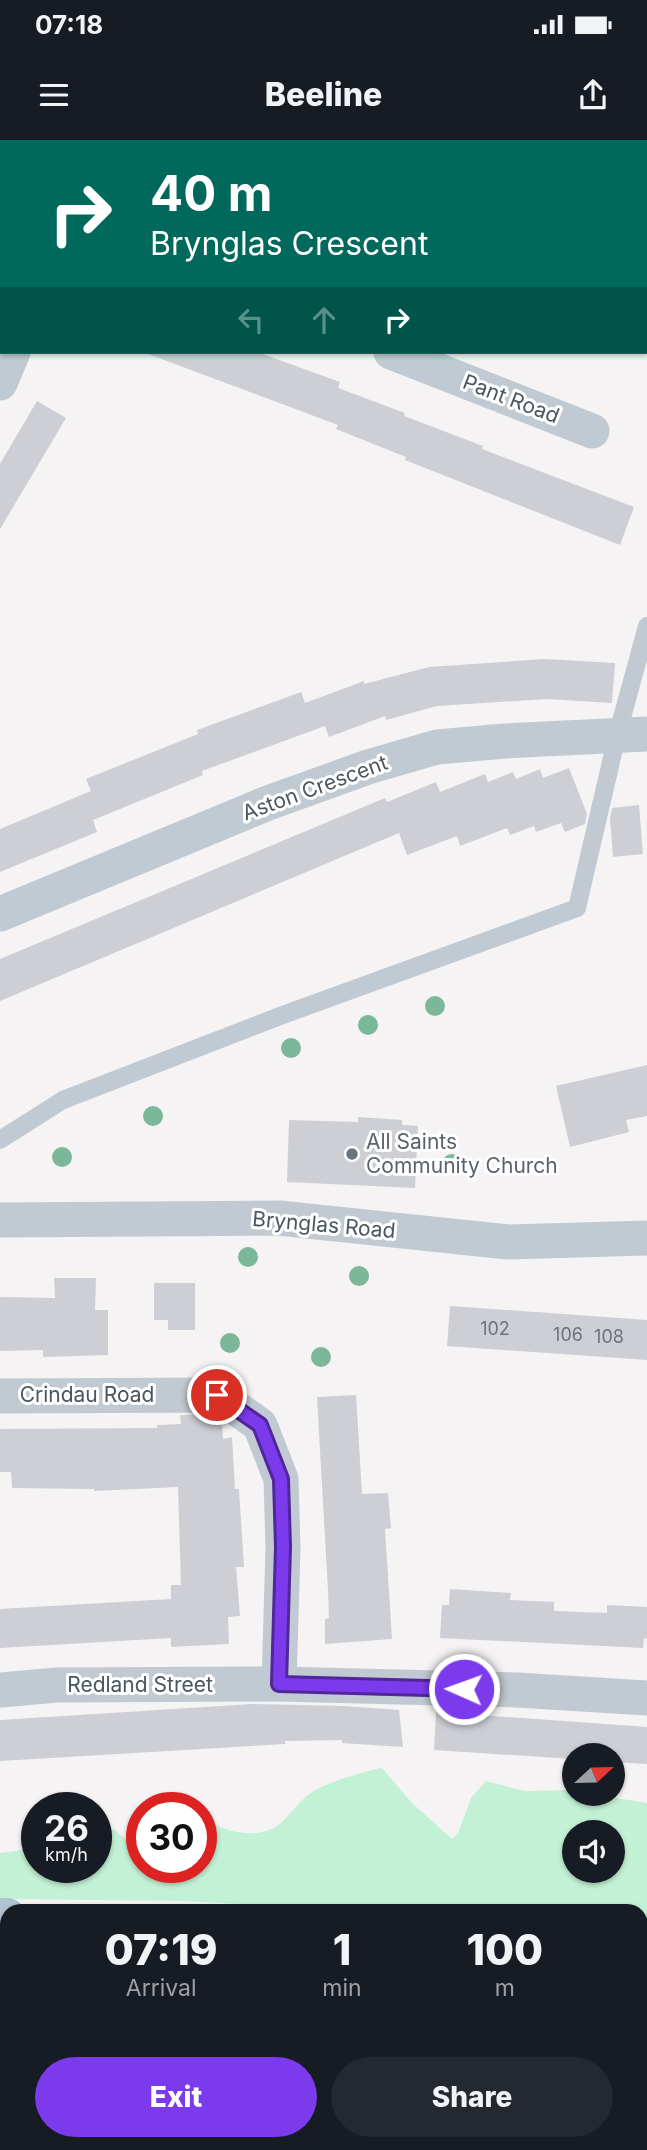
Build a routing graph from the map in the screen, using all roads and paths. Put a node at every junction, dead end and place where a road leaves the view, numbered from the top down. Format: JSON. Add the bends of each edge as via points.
{"nodes":[{"id":1,"x":12,"y":354,"type":"edge"},
{"id":2,"x":396,"y":354,"type":"edge"},
{"id":3,"x":0,"y":383,"type":"edge"},
{"id":4,"x":592,"y":431,"type":"dead end"},
{"id":5,"x":647,"y":626,"type":"edge"},
{"id":6,"x":632,"y":735,"type":"edge"},
{"id":7,"x":0,"y":914,"type":"edge"},
{"id":8,"x":0,"y":1140,"type":"edge"},
{"id":9,"x":0,"y":1220,"type":"edge"},
{"id":10,"x":647,"y":1238,"type":"edge"},
{"id":11,"x":0,"y":1396,"type":"edge"},
{"id":12,"x":279,"y":1684,"type":"junction"},
{"id":13,"x":0,"y":1690,"type":"edge"},
{"id":14,"x":647,"y":1698,"type":"edge"}],
"edges":[{"from":1,"to":3,"type":"street"},
{"from":2,"to":4,"type":"street","name":"Pant Road"},
{"from":5,"to":6,"type":"lane"},
{"from":6,"to":7,"type":"street","name":"Aston Crescent","via":[[437,747],[268,803]]},
{"from":6,"to":8,"type":"lane","via":[[577,908],[63,1100]]},
{"from":9,"to":10,"type":"street","name":"Brynglas Road","via":[[279,1218],[508,1242]]},
{"from":11,"to":12,"type":"street","name":"Crindau Road","via":[[217,1395],[260,1425],[281,1479]]},
{"from":12,"to":13,"type":"street","name":"Redland Street","via":[[57,1685]]},
{"from":12,"to":14,"type":"street","name":"Redland Street"}]}
